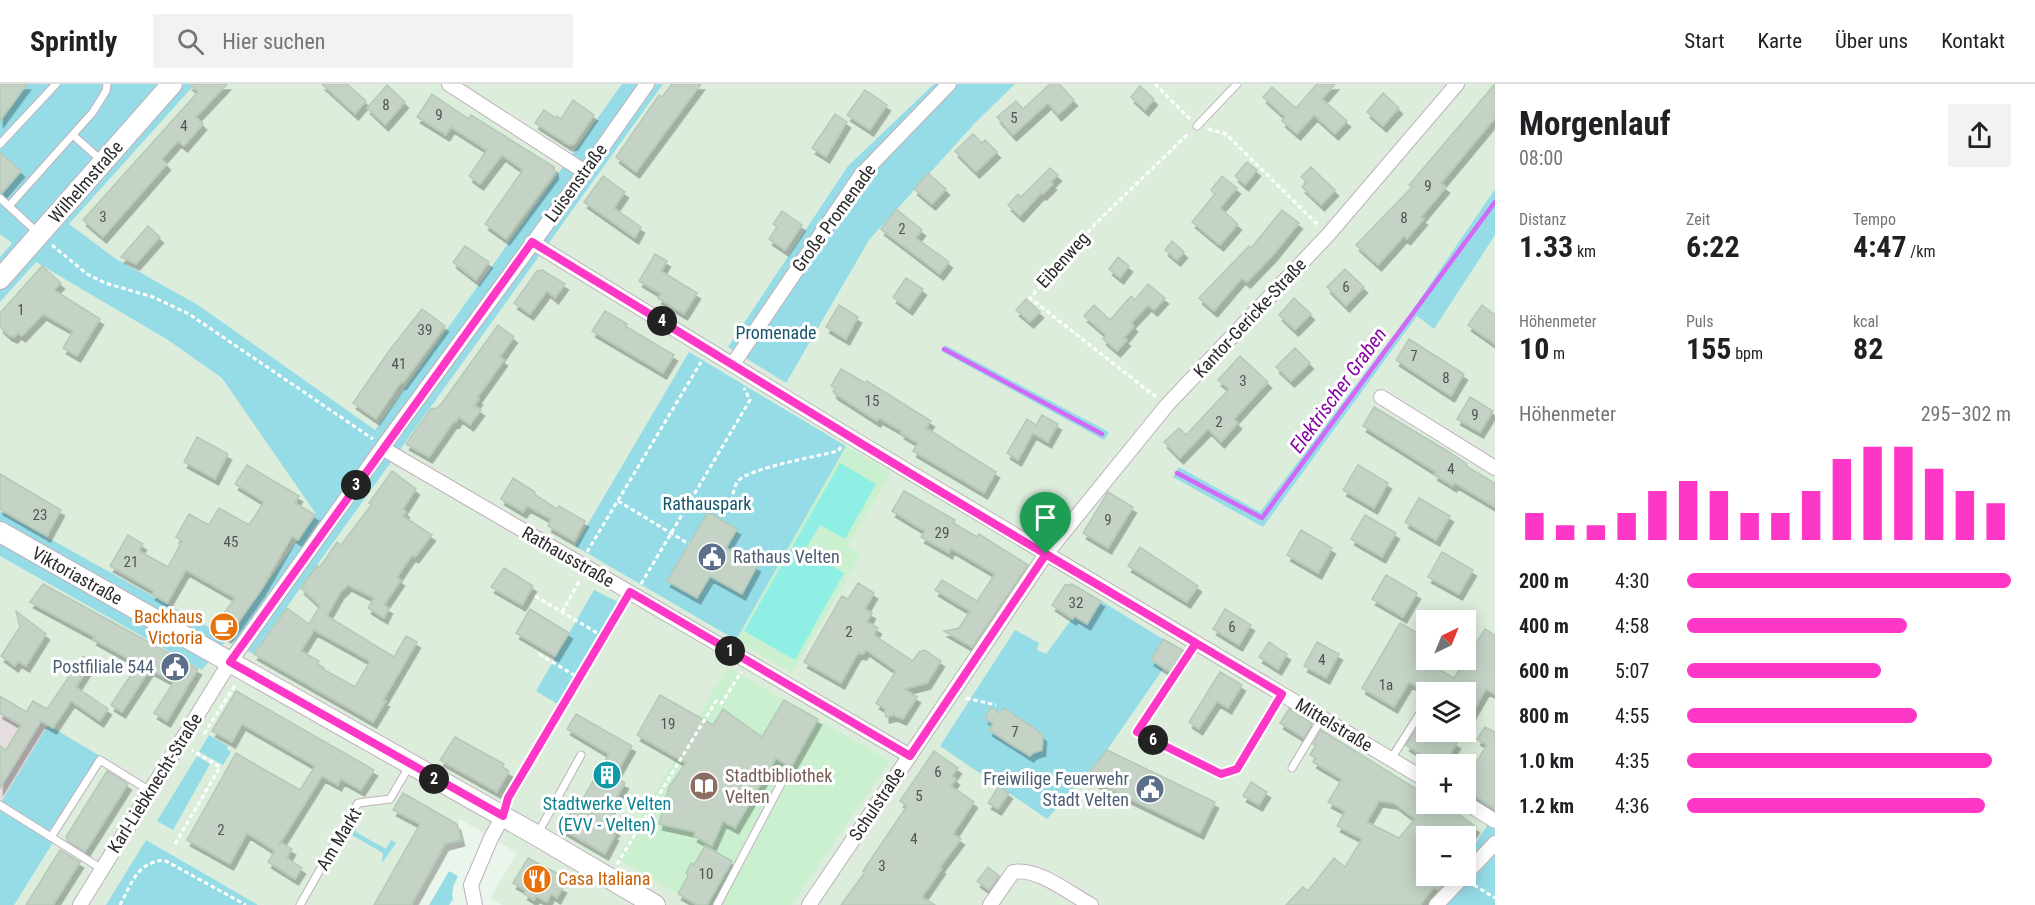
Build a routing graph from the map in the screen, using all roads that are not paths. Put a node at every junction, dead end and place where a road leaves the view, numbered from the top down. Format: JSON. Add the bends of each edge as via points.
{"nodes":[{"id":1,"x":56,"y":84,"type":"edge"},
{"id":2,"x":107,"y":84,"type":"edge"},
{"id":3,"x":449,"y":84,"type":"edge"},
{"id":4,"x":647,"y":84,"type":"edge"},
{"id":5,"x":950,"y":84,"type":"edge"},
{"id":6,"x":1237,"y":84,"type":"edge"},
{"id":7,"x":1457,"y":84,"type":"edge"},
{"id":8,"x":167,"y":85,"type":"edge"},
{"id":9,"x":1197,"y":126,"type":"road end"},
{"id":10,"x":73,"y":135,"type":"junction"},
{"id":11,"x":0,"y":144,"type":"edge"},
{"id":12,"x":103,"y":162,"type":"junction"},
{"id":13,"x":585,"y":172,"type":"junction"},
{"id":14,"x":0,"y":198,"type":"edge"},
{"id":15,"x":9,"y":206,"type":"junction"},
{"id":16,"x":39,"y":234,"type":"junction"},
{"id":17,"x":532,"y":242,"type":"junction"},
{"id":18,"x":0,"y":279,"type":"edge"},
{"id":19,"x":733,"y":364,"type":"junction"},
{"id":20,"x":1381,"y":397,"type":"dead end"},
{"id":21,"x":382,"y":448,"type":"junction"},
{"id":22,"x":1495,"y":468,"type":"edge"},
{"id":23,"x":0,"y":532,"type":"edge"},
{"id":24,"x":1046,"y":554,"type":"junction"},
{"id":25,"x":1196,"y":643,"type":"junction"},
{"id":26,"x":230,"y":662,"type":"junction"},
{"id":27,"x":1282,"y":694,"type":"junction"},
{"id":28,"x":1322,"y":718,"type":"junction"},
{"id":29,"x":1416,"y":719,"type":"edge"},
{"id":30,"x":581,"y":755,"type":"dead end"},
{"id":31,"x":910,"y":756,"type":"junction"},
{"id":32,"x":1391,"y":759,"type":"junction"},
{"id":33,"x":410,"y":765,"type":"junction"},
{"id":34,"x":1292,"y":768,"type":"dead end"},
{"id":35,"x":1416,"y":774,"type":"edge"},
{"id":36,"x":784,"y":778,"type":"dead end"},
{"id":37,"x":150,"y":791,"type":"junction"},
{"id":38,"x":0,"y":805,"type":"edge"},
{"id":39,"x":1476,"y":809,"type":"edge"},
{"id":40,"x":503,"y":816,"type":"junction"},
{"id":41,"x":1495,"y":821,"type":"edge"},
{"id":42,"x":536,"y":835,"type":"junction"},
{"id":43,"x":51,"y":837,"type":"junction"},
{"id":44,"x":1495,"y":843,"type":"edge"},
{"id":45,"x":1476,"y":863,"type":"edge"},
{"id":46,"x":102,"y":869,"type":"junction"},
{"id":47,"x":1455,"y":886,"type":"edge"},
{"id":48,"x":80,"y":905,"type":"edge"},
{"id":49,"x":300,"y":905,"type":"edge"},
{"id":50,"x":475,"y":905,"type":"edge"},
{"id":51,"x":655,"y":905,"type":"edge"},
{"id":52,"x":717,"y":905,"type":"edge"},
{"id":53,"x":809,"y":905,"type":"edge"},
{"id":54,"x":990,"y":905,"type":"edge"},
{"id":55,"x":1091,"y":905,"type":"edge"},
{"id":56,"x":1437,"y":905,"type":"edge"}],
"edges":[{"from":1,"to":11,"type":"lane"},
{"from":2,"to":10,"type":"lane","via":[[99,105]]},
{"from":3,"to":13,"type":"street"},
{"from":4,"to":13,"type":"street","name":"Luisenstraße"},
{"from":5,"to":19,"type":"street","name":"Große Promenade","via":[[861,175]]},
{"from":6,"to":9,"type":"lane"},
{"from":7,"to":24,"type":"street","name":"Kantor-Gericke-Straße","via":[[1328,236],[1167,405]]},
{"from":8,"to":12,"type":"street","name":"Wilhelmstraße"},
{"from":10,"to":12,"type":"lane"},
{"from":10,"to":15,"type":"lane"},
{"from":12,"to":16,"type":"street","name":"Wilhelmstraße"},
{"from":13,"to":17,"type":"street","name":"Luisenstraße"},
{"from":14,"to":15,"type":"lane"},
{"from":15,"to":16,"type":"lane"},
{"from":16,"to":18,"type":"street","name":"Wilhelmstraße"},
{"from":17,"to":19,"type":"street","name":"Mittelstraße"},
{"from":17,"to":21,"type":"street","name":"Luisenstraße"},
{"from":19,"to":24,"type":"street","name":"Mittelstraße"},
{"from":20,"to":22,"type":"street"},
{"from":21,"to":26,"type":"street","name":"Luisenstraße"},
{"from":21,"to":31,"type":"street","name":"Rathausstraße"},
{"from":23,"to":26,"type":"street","name":"Viktoriastraße"},
{"from":24,"to":25,"type":"street","name":"Mittelstraße"},
{"from":24,"to":31,"type":"street","name":"Schulstraße"},
{"from":25,"to":27,"type":"street","name":"Mittelstraße"},
{"from":25,"to":27,"type":"lane","via":[[1137,732],[1221,774],[1237,769]]},
{"from":26,"to":33,"type":"street","name":"Viktoriastraße"},
{"from":26,"to":37,"type":"street","name":"Karl-Liebknecht-Straße"},
{"from":27,"to":28,"type":"street","name":"Mittelstraße"},
{"from":28,"to":32,"type":"street","name":"Mittelstraße"},
{"from":28,"to":34,"type":"lane"},
{"from":29,"to":32,"type":"lane"},
{"from":30,"to":42,"type":"lane"},
{"from":31,"to":53,"type":"street","name":"Schulstraße"},
{"from":32,"to":35,"type":"street","name":"Mittelstraße"},
{"from":33,"to":40,"type":"street","name":"Viktoriastraße"},
{"from":33,"to":49,"type":"lane","name":"Am Markt","via":[[390,799],[358,803]]},
{"from":36,"to":52,"type":"lane"},
{"from":37,"to":43,"type":"lane","via":[[100,760]]},
{"from":37,"to":46,"type":"street","name":"Karl-Liebknecht-Straße"},
{"from":38,"to":43,"type":"lane"},
{"from":39,"to":41,"type":"street"},
{"from":40,"to":42,"type":"street","name":"Viktoriastraße"},
{"from":40,"to":50,"type":"street","via":[[471,885]]},
{"from":42,"to":51,"type":"street","name":"Viktoriastraße"},
{"from":43,"to":46,"type":"lane"},
{"from":44,"to":45,"type":"street"},
{"from":46,"to":48,"type":"street","name":"Karl-Liebknecht-Straße"},
{"from":47,"to":56,"type":"street"},
{"from":54,"to":55,"type":"street","via":[[1013,872],[1023,870]]}]}
